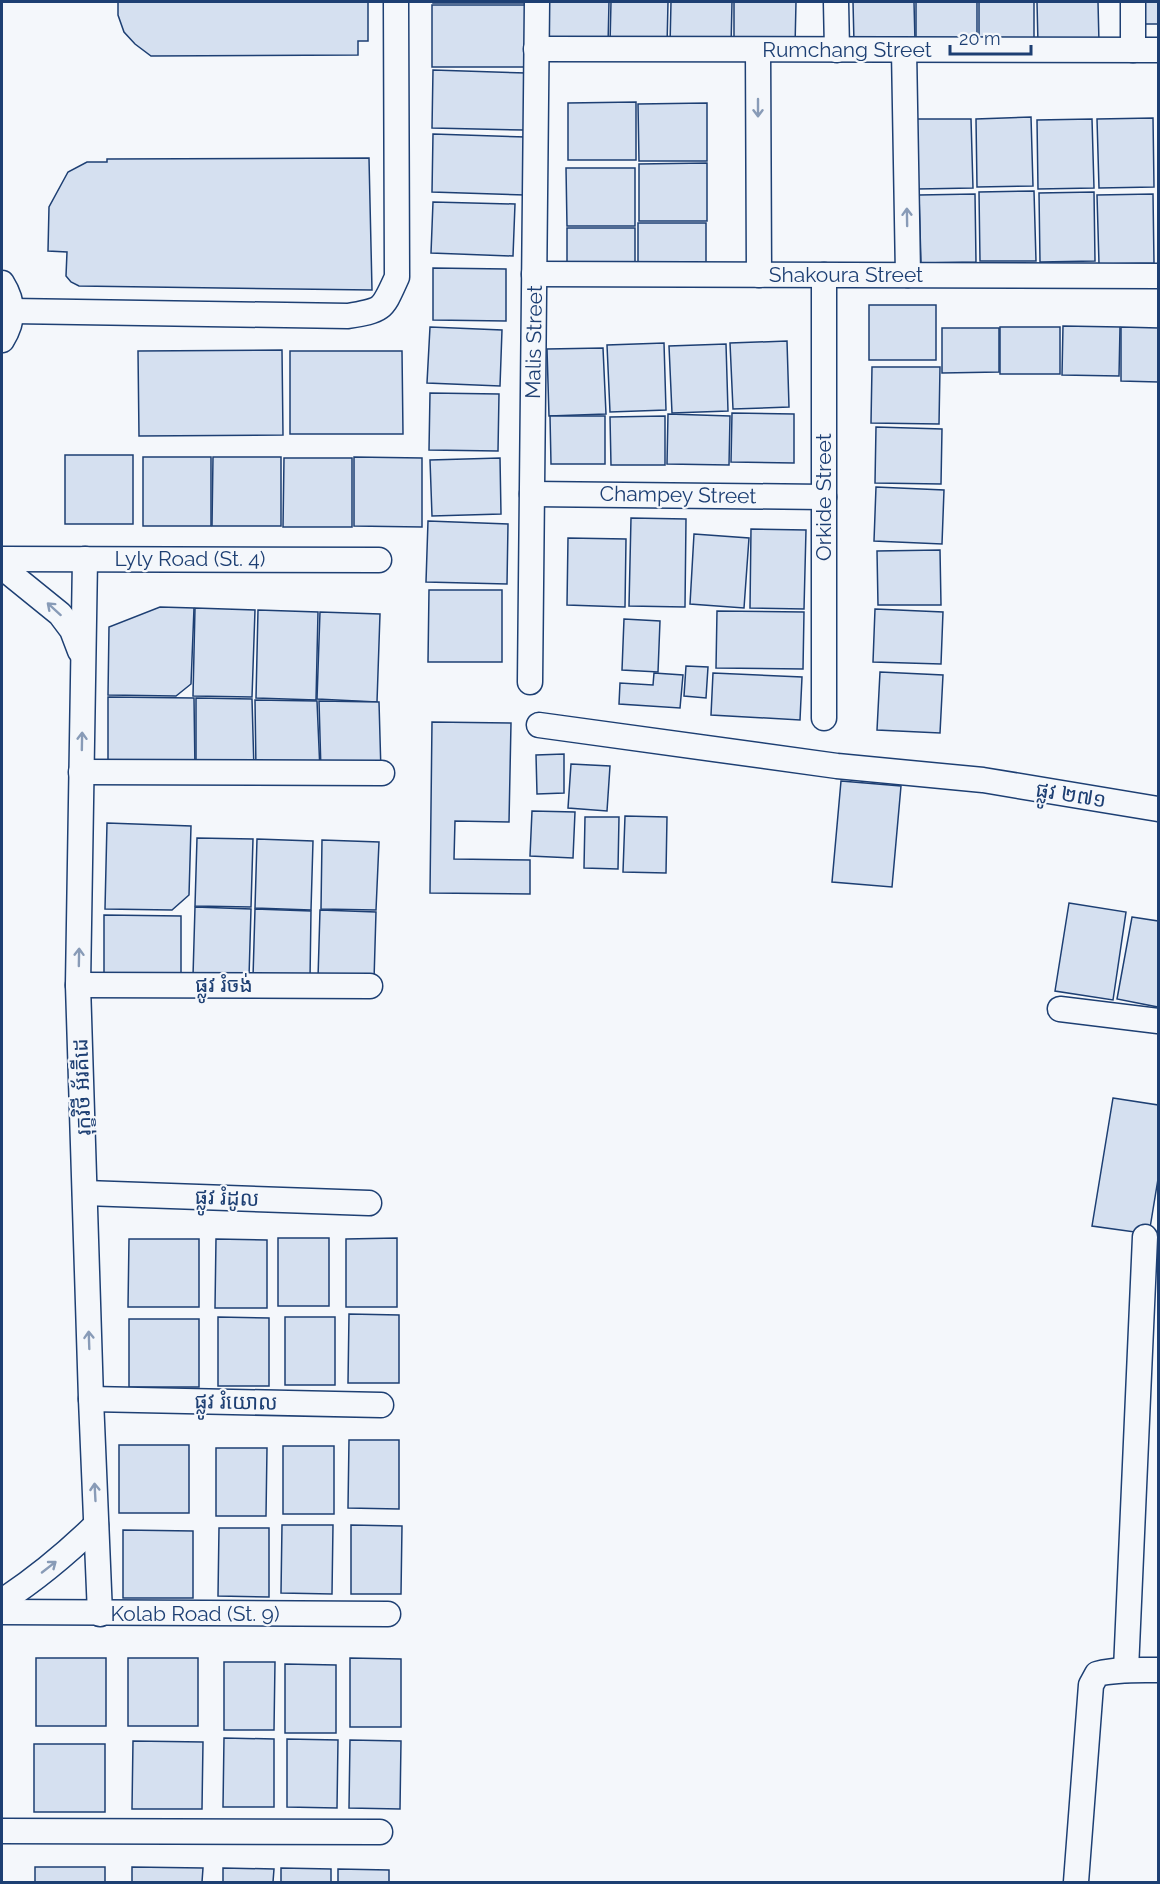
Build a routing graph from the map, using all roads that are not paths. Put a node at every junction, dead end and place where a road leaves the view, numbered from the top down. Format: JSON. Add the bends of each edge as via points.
{"nodes":[{"id":1,"x":396,"y":2,"type":"edge"},
{"id":2,"x":537,"y":2,"type":"edge"},
{"id":3,"x":836,"y":2,"type":"edge"},
{"id":4,"x":1133,"y":2,"type":"edge"},
{"id":5,"x":536,"y":50,"type":"junction"},
{"id":6,"x":758,"y":50,"type":"junction"},
{"id":7,"x":837,"y":50,"type":"junction"},
{"id":8,"x":904,"y":50,"type":"junction"},
{"id":9,"x":1133,"y":50,"type":"junction"},
{"id":10,"x":1158,"y":50,"type":"edge"},
{"id":11,"x":534,"y":274,"type":"junction"},
{"id":12,"x":759,"y":275,"type":"junction"},
{"id":13,"x":824,"y":275,"type":"junction"},
{"id":14,"x":908,"y":275,"type":"junction"},
{"id":15,"x":1158,"y":276,"type":"edge"},
{"id":16,"x":2,"y":283,"type":"edge"},
{"id":17,"x":12,"y":311,"type":"junction"},
{"id":18,"x":2,"y":340,"type":"edge"},
{"id":19,"x":532,"y":494,"type":"junction"},
{"id":20,"x":824,"y":497,"type":"junction"},
{"id":21,"x":2,"y":559,"type":"edge"},
{"id":22,"x":85,"y":559,"type":"junction"},
{"id":23,"x":379,"y":560,"type":"dead end"},
{"id":24,"x":2,"y":567,"type":"edge"},
{"id":25,"x":83,"y":658,"type":"junction"},
{"id":26,"x":530,"y":682,"type":"dead end"},
{"id":27,"x":824,"y":718,"type":"dead end"},
{"id":28,"x":539,"y":725,"type":"dead end"},
{"id":29,"x":81,"y":772,"type":"junction"},
{"id":30,"x":382,"y":773,"type":"dead end"},
{"id":31,"x":1158,"y":809,"type":"edge"},
{"id":32,"x":78,"y":985,"type":"junction"},
{"id":33,"x":370,"y":986,"type":"dead end"},
{"id":34,"x":1060,"y":1009,"type":"dead end"},
{"id":35,"x":1158,"y":1021,"type":"edge"},
{"id":36,"x":85,"y":1193,"type":"junction"},
{"id":37,"x":369,"y":1203,"type":"dead end"},
{"id":38,"x":1145,"y":1237,"type":"dead end"},
{"id":39,"x":1150,"y":1318,"type":"edge"},
{"id":40,"x":91,"y":1399,"type":"junction"},
{"id":41,"x":381,"y":1405,"type":"dead end"},
{"id":42,"x":96,"y":1525,"type":"junction"},
{"id":43,"x":2,"y":1601,"type":"edge"},
{"id":44,"x":2,"y":1612,"type":"edge"},
{"id":45,"x":100,"y":1614,"type":"junction"},
{"id":46,"x":388,"y":1614,"type":"dead end"},
{"id":47,"x":1126,"y":1670,"type":"junction"},
{"id":48,"x":1158,"y":1670,"type":"edge"},
{"id":49,"x":2,"y":1831,"type":"edge"},
{"id":50,"x":380,"y":1832,"type":"dead end"},
{"id":51,"x":1077,"y":1882,"type":"edge"}],
"edges":[{"from":1,"to":17,"type":"street","via":[[397,277],[384,305],[375,312],[348,316]]},
{"from":2,"to":5,"type":"street","name":"Malis Street"},
{"from":3,"to":7,"type":"street"},
{"from":4,"to":9,"type":"street"},
{"from":5,"to":6,"type":"street","name":"Rumchang Street"},
{"from":5,"to":11,"type":"street","name":"Malis Street"},
{"from":6,"to":7,"type":"street","name":"Rumchang Street"},
{"from":6,"to":12,"type":"street","one_way":true},
{"from":7,"to":8,"type":"street","name":"Rumchang Street"},
{"from":8,"to":9,"type":"street","name":"Rumchang Street"},
{"from":14,"to":8,"type":"street","one_way":true},
{"from":9,"to":10,"type":"street","name":"Rumchang Street"},
{"from":11,"to":12,"type":"street","name":"Shakoura Street"},
{"from":11,"to":19,"type":"street","name":"Malis Street"},
{"from":12,"to":13,"type":"street","name":"Shakoura Street"},
{"from":13,"to":14,"type":"street","name":"Shakoura Street"},
{"from":13,"to":20,"type":"street","name":"Orkide Street"},
{"from":14,"to":15,"type":"street","name":"Shakoura Street"},
{"from":16,"to":17,"type":"street"},
{"from":17,"to":18,"type":"street"},
{"from":19,"to":20,"type":"street","name":"Champey Street"},
{"from":19,"to":26,"type":"street","name":"Malis Street"},
{"from":20,"to":27,"type":"street","name":"Orkide Street"},
{"from":21,"to":22,"type":"street","name":"Lyly Road (St. 4)"},
{"from":22,"to":23,"type":"street","name":"Lyly Road (St. 4)"},
{"from":22,"to":25,"type":"street","name":"រុក្ខវិថី អ័រគីដេ"},
{"from":25,"to":24,"type":"street","one_way":true,"via":[[72,630],[60,614]]},
{"from":29,"to":25,"type":"street","name":"រុក្ខវិថី អ័រគីដេ","one_way":true},
{"from":28,"to":31,"type":"street","name":"ផ្លូវ ២៧១","via":[[837,766],[983,780]]},
{"from":29,"to":30,"type":"street"},
{"from":32,"to":29,"type":"street","name":"រុក្ខវិថី អ័រគីដេ","one_way":true},
{"from":32,"to":33,"type":"street","name":"ផ្លូវ រំចង់"},
{"from":32,"to":36,"type":"street","name":"រុក្ខវិថី អ័រគីដេ"},
{"from":34,"to":35,"type":"street"},
{"from":36,"to":37,"type":"street","name":"ផ្លូវ រំដូល"},
{"from":40,"to":36,"type":"street","name":"រុក្ខវិថី អ័រគីដេ","one_way":true},
{"from":38,"to":39,"type":"street"},
{"from":39,"to":47,"type":"street"},
{"from":40,"to":41,"type":"street","name":"ផ្លូវ រំយោល"},
{"from":42,"to":40,"type":"street","name":"រុក្ខវិថី អ័រគីដេ","one_way":true},
{"from":43,"to":42,"type":"street","one_way":true,"via":[[70,1551]]},
{"from":42,"to":45,"type":"street","name":"រុក្ខវិថី អ័រគីដេ"},
{"from":44,"to":45,"type":"street","name":"Kolab Road (St. 9)"},
{"from":45,"to":46,"type":"street","name":"Kolab Road (St. 9)"},
{"from":47,"to":48,"type":"street"},
{"from":47,"to":51,"type":"street","via":[[1096,1674],[1091,1685]]},
{"from":49,"to":50,"type":"street"}]}
